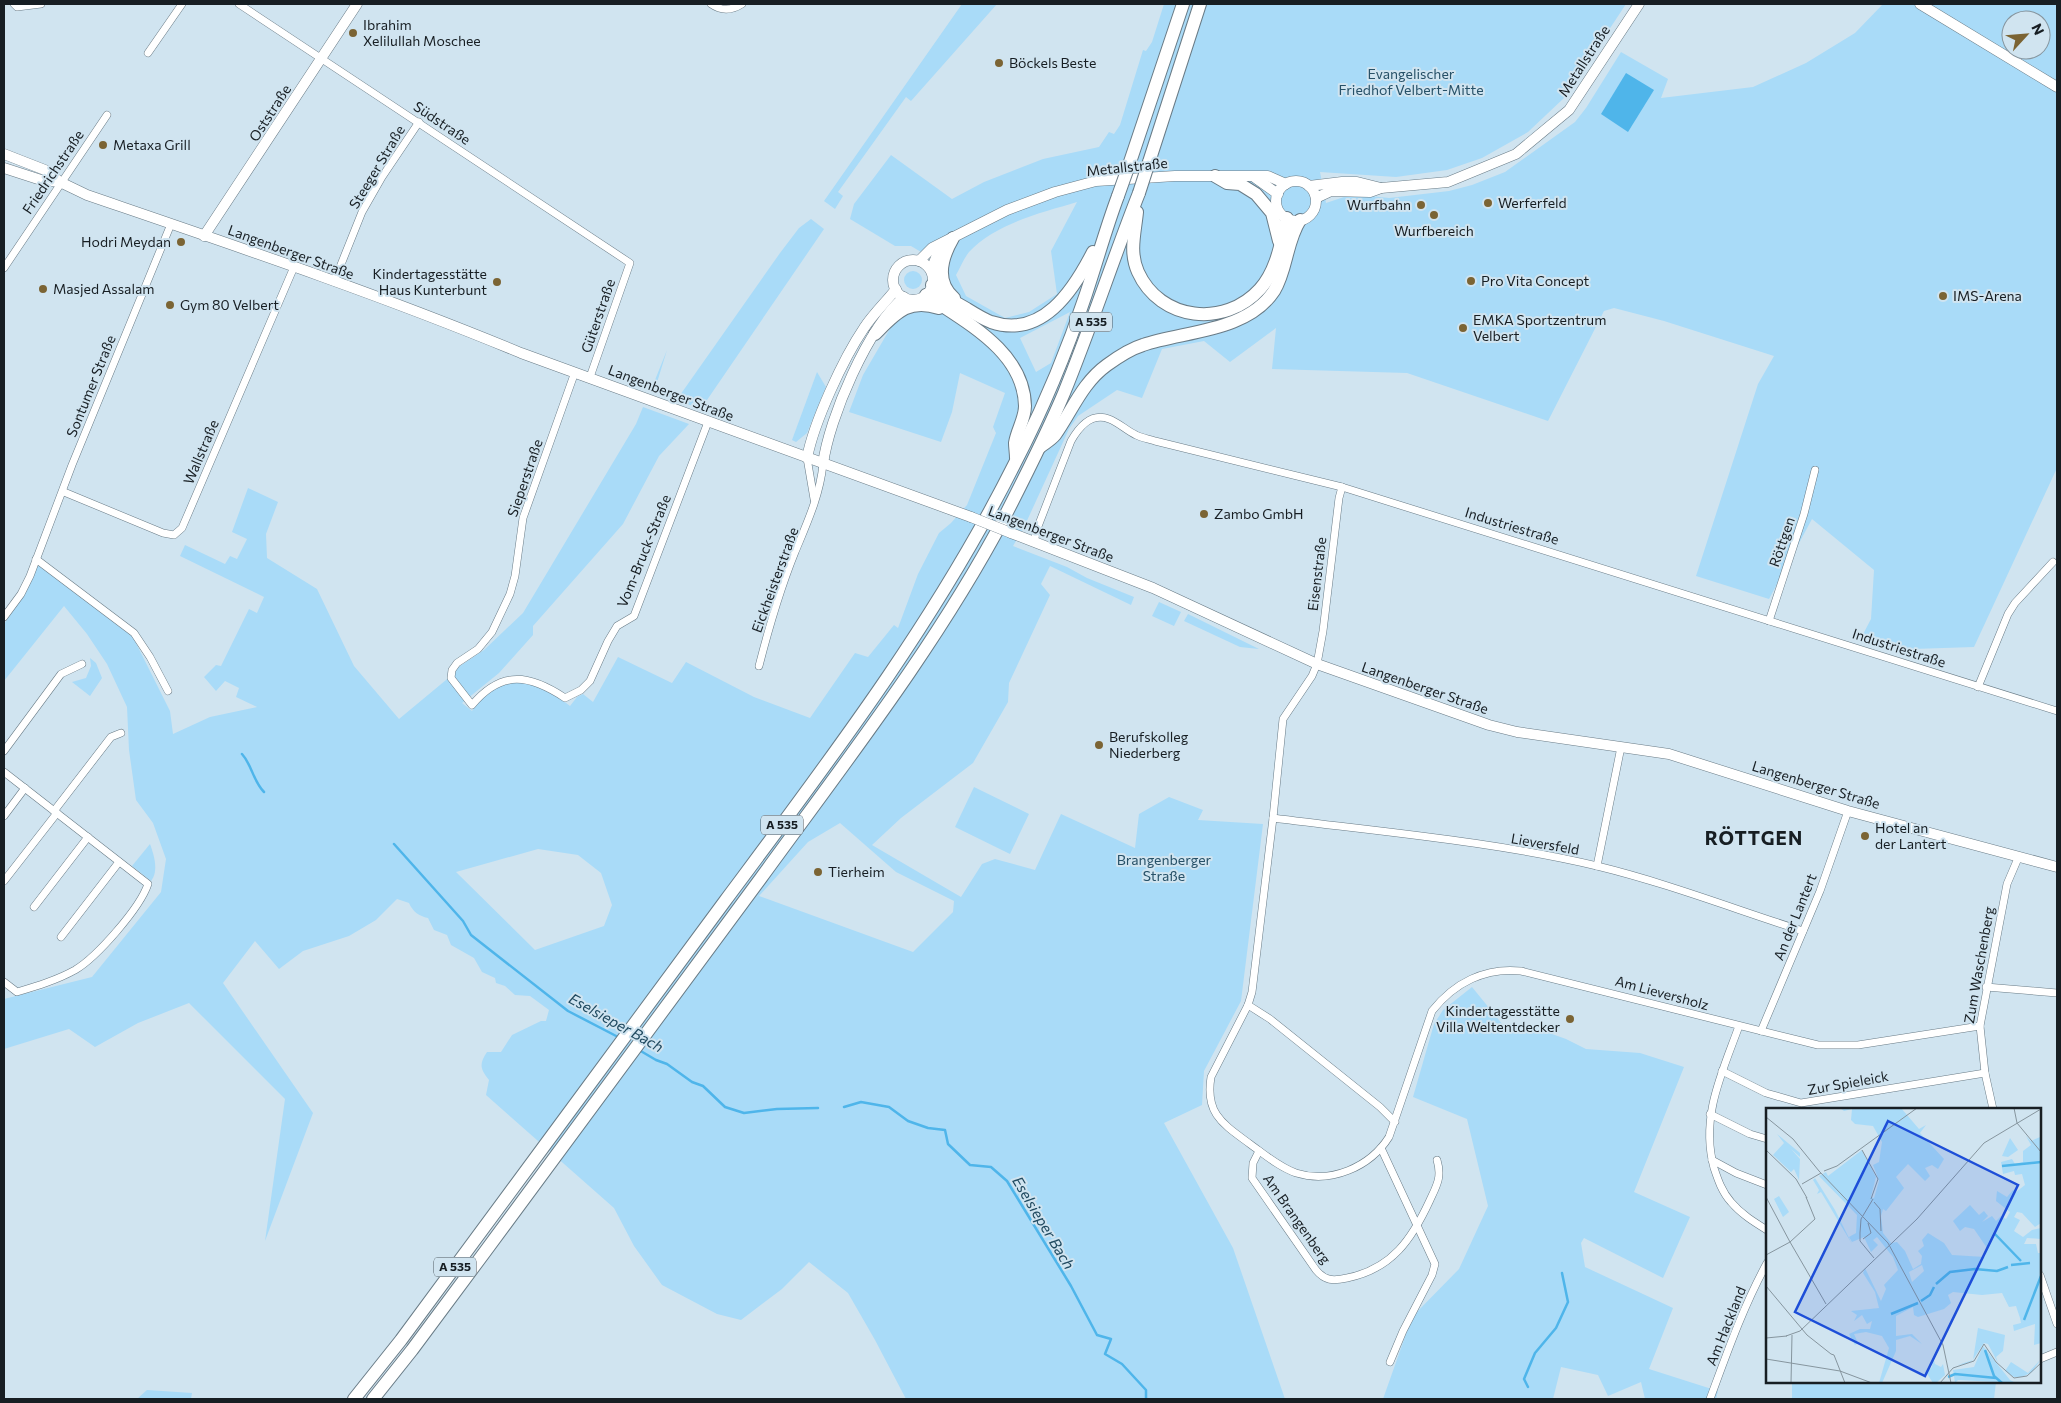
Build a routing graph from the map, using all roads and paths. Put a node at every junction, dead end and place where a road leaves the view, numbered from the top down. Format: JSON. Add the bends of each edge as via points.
{"nodes":[{"id":1,"x":42,"y":4,"type":"edge"},
{"id":2,"x":182,"y":4,"type":"edge"},
{"id":3,"x":239,"y":4,"type":"edge"},
{"id":4,"x":357,"y":4,"type":"edge"},
{"id":5,"x":711,"y":4,"type":"edge"},
{"id":6,"x":742,"y":4,"type":"edge"},
{"id":7,"x":1183,"y":4,"type":"edge"},
{"id":8,"x":1200,"y":4,"type":"edge"},
{"id":9,"x":1639,"y":4,"type":"edge"},
{"id":10,"x":1920,"y":4,"type":"edge"},
{"id":11,"x":14,"y":5,"type":"edge"},
{"id":12,"x":148,"y":53,"type":"dead end"},
{"id":13,"x":322,"y":58,"type":"junction"},
{"id":14,"x":2057,"y":87,"type":"edge"},
{"id":15,"x":107,"y":115,"type":"dead end"},
{"id":16,"x":419,"y":122,"type":"junction"},
{"id":17,"x":4,"y":154,"type":"edge"},
{"id":18,"x":4,"y":168,"type":"edge"},
{"id":19,"x":1215,"y":176,"type":"junction"},
{"id":20,"x":1254,"y":177,"type":"junction"},
{"id":21,"x":60,"y":182,"type":"junction"},
{"id":22,"x":1286,"y":184,"type":"junction"},
{"id":23,"x":1309,"y":186,"type":"junction"},
{"id":24,"x":1382,"y":188,"type":"junction"},
{"id":25,"x":1139,"y":193,"type":"junction"},
{"id":26,"x":1278,"y":194,"type":"junction"},
{"id":27,"x":1316,"y":198,"type":"junction"},
{"id":28,"x":1293,"y":219,"type":"junction"},
{"id":29,"x":171,"y":224,"type":"junction"},
{"id":30,"x":1108,"y":224,"type":"junction"},
{"id":31,"x":204,"y":236,"type":"junction"},
{"id":32,"x":954,"y":238,"type":"junction"},
{"id":33,"x":1281,"y":245,"type":"junction"},
{"id":34,"x":919,"y":261,"type":"junction"},
{"id":35,"x":630,"y":263,"type":"joint"},
{"id":36,"x":294,"y":267,"type":"junction"},
{"id":37,"x":4,"y":268,"type":"edge"},
{"id":38,"x":931,"y":270,"type":"junction"},
{"id":39,"x":334,"y":282,"type":"junction"},
{"id":40,"x":896,"y":289,"type":"junction"},
{"id":41,"x":929,"y":290,"type":"junction"},
{"id":42,"x":904,"y":297,"type":"junction"},
{"id":43,"x":970,"y":310,"type":"junction"},
{"id":44,"x":949,"y":311,"type":"junction"},
{"id":45,"x":875,"y":334,"type":"junction"},
{"id":46,"x":574,"y":372,"type":"junction"},
{"id":47,"x":590,"y":377,"type":"junction"},
{"id":48,"x":708,"y":422,"type":"junction"},
{"id":49,"x":1038,"y":448,"type":"junction"},
{"id":50,"x":807,"y":458,"type":"junction"},
{"id":51,"x":1017,"y":461,"type":"junction"},
{"id":52,"x":822,"y":464,"type":"junction"},
{"id":53,"x":1815,"y":470,"type":"dead end"},
{"id":54,"x":1342,"y":487,"type":"junction"},
{"id":55,"x":64,"y":492,"type":"junction"},
{"id":56,"x":815,"y":502,"type":"junction"},
{"id":57,"x":1034,"y":542,"type":"junction"},
{"id":58,"x":36,"y":559,"type":"junction"},
{"id":59,"x":2053,"y":562,"type":"dead end"},
{"id":60,"x":4,"y":617,"type":"edge"},
{"id":61,"x":1769,"y":621,"type":"junction"},
{"id":62,"x":82,"y":664,"type":"dead end"},
{"id":63,"x":1317,"y":664,"type":"junction"},
{"id":64,"x":759,"y":666,"type":"dead end"},
{"id":65,"x":1978,"y":687,"type":"junction"},
{"id":66,"x":168,"y":692,"type":"dead end"},
{"id":67,"x":472,"y":705,"type":"joint"},
{"id":68,"x":2057,"y":711,"type":"edge"},
{"id":69,"x":121,"y":732,"type":"dead end"},
{"id":70,"x":1621,"y":747,"type":"junction"},
{"id":71,"x":4,"y":751,"type":"edge"},
{"id":72,"x":4,"y":772,"type":"edge"},
{"id":73,"x":25,"y":788,"type":"junction"},
{"id":74,"x":1848,"y":811,"type":"junction"},
{"id":75,"x":55,"y":812,"type":"junction"},
{"id":76,"x":4,"y":816,"type":"edge"},
{"id":77,"x":1274,"y":818,"type":"junction"},
{"id":78,"x":88,"y":837,"type":"junction"},
{"id":79,"x":2019,"y":856,"type":"junction"},
{"id":80,"x":119,"y":862,"type":"junction"},
{"id":81,"x":1597,"y":866,"type":"junction"},
{"id":82,"x":2057,"y":867,"type":"edge"},
{"id":83,"x":4,"y":881,"type":"edge"},
{"id":84,"x":34,"y":907,"type":"dead end"},
{"id":85,"x":1803,"y":931,"type":"junction"},
{"id":86,"x":61,"y":936,"type":"dead end"},
{"id":87,"x":4,"y":982,"type":"edge"},
{"id":88,"x":1986,"y":987,"type":"junction"},
{"id":89,"x":2057,"y":993,"type":"edge"},
{"id":90,"x":1248,"y":1005,"type":"junction"},
{"id":91,"x":1740,"y":1026,"type":"junction"},
{"id":92,"x":1980,"y":1026,"type":"junction"},
{"id":93,"x":1762,"y":1031,"type":"junction"},
{"id":94,"x":1722,"y":1071,"type":"junction"},
{"id":95,"x":1985,"y":1074,"type":"junction"},
{"id":96,"x":1407,"y":1089,"type":"joint"},
{"id":97,"x":1993,"y":1108,"type":"edge"},
{"id":98,"x":1710,"y":1114,"type":"junction"},
{"id":99,"x":1395,"y":1122,"type":"junction"},
{"id":100,"x":1766,"y":1139,"type":"edge"},
{"id":101,"x":1381,"y":1148,"type":"junction"},
{"id":102,"x":1259,"y":1151,"type":"junction"},
{"id":103,"x":1438,"y":1160,"type":"dead end"},
{"id":104,"x":1712,"y":1160,"type":"junction"},
{"id":105,"x":1766,"y":1185,"type":"edge"},
{"id":106,"x":1418,"y":1227,"type":"junction"},
{"id":107,"x":1766,"y":1229,"type":"edge"},
{"id":108,"x":1766,"y":1266,"type":"edge"},
{"id":109,"x":2041,"y":1278,"type":"edge"},
{"id":110,"x":2057,"y":1324,"type":"edge"},
{"id":111,"x":2057,"y":1352,"type":"edge"},
{"id":112,"x":2041,"y":1359,"type":"edge"},
{"id":113,"x":1390,"y":1362,"type":"dead end"},
{"id":114,"x":354,"y":1399,"type":"edge"},
{"id":115,"x":373,"y":1399,"type":"edge"},
{"id":116,"x":1710,"y":1399,"type":"edge"}],
"edges":[{"from":1,"to":11,"type":"street","via":[[29,7]]},
{"from":2,"to":12,"type":"street"},
{"from":3,"to":13,"type":"street","name":"Südstraße"},
{"from":4,"to":13,"type":"main road","name":"Oststraße"},
{"from":5,"to":6,"type":"street","via":[[719,9]]},
{"from":7,"to":30,"type":"highway","number":"A 535","bridge":true},
{"from":8,"to":25,"type":"highway","number":"A 535","bridge":true},
{"from":9,"to":24,"type":"main road","name":"Metallstraße","via":[[1569,110],[1516,154],[1448,182]]},
{"from":10,"to":14,"type":"main road"},
{"from":13,"to":16,"type":"street","name":"Südstraße"},
{"from":13,"to":31,"type":"main road","name":"Oststraße"},
{"from":15,"to":21,"type":"street","name":"Friedrichstraße"},
{"from":16,"to":35,"type":"street","name":"Südstraße"},
{"from":16,"to":39,"type":"street","name":"Steeger Straße","via":[[362,212]]},
{"from":17,"to":21,"type":"main road","name":"Langenberger Straße","via":[[30,163]]},
{"from":18,"to":21,"type":"main road","via":[[41,180]]},
{"from":19,"to":20,"type":"main road","name":"Metallstraße"},
{"from":19,"to":32,"type":"main road","name":"Metallstraße","via":[[1096,181],[1007,210]]},
{"from":19,"to":33,"type":"highway","via":[[1227,183],[1240,184],[1262,200],[1275,221]]},
{"from":20,"to":22,"type":"main road","name":"Metallstraße","via":[[1268,176]]},
{"from":20,"to":26,"type":"main road"},
{"from":21,"to":29,"type":"main road","name":"Langenberger Straße","via":[[87,195]]},
{"from":21,"to":37,"type":"street","name":"Friedrichstraße"},
{"from":22,"to":23,"type":"main road","via":[[1296,181]]},
{"from":22,"to":26,"type":"main road"},
{"from":23,"to":24,"type":"main road","name":"Metallstraße","via":[[1357,182]]},
{"from":23,"to":27,"type":"main road"},
{"from":24,"to":27,"type":"main road","name":"Metallstraße","via":[[1370,192],[1331,191]]},
{"from":25,"to":33,"type":"highway","via":[[1133,240],[1138,272],[1150,291],[1182,312],[1220,314],[1242,304],[1268,279]]},
{"from":25,"to":49,"type":"highway","number":"A 535","via":[[1066,388]]},
{"from":26,"to":28,"type":"main road","via":[[1279,210]]},
{"from":27,"to":28,"type":"main road","via":[[1308,217]]},
{"from":28,"to":33,"type":"highway"},
{"from":28,"to":49,"type":"highway","via":[[1293,232],[1278,283],[1263,303],[1236,321],[1142,345],[1123,354],[1088,382],[1054,436]]},
{"from":29,"to":31,"type":"main road","name":"Langenberger Straße"},
{"from":29,"to":55,"type":"street","name":"Sontumer Straße","via":[[72,465]]},
{"from":30,"to":43,"type":"highway","via":[[1072,289],[1049,312],[1034,320],[1005,325],[991,322]]},
{"from":30,"to":51,"type":"highway","number":"A 535","via":[[1070,337]]},
{"from":31,"to":36,"type":"main road","name":"Langenberger Straße"},
{"from":32,"to":34,"type":"main road","name":"Metallstraße","via":[[932,248]]},
{"from":32,"to":38,"type":"main road","name":"Metallstraße","via":[[938,255]]},
{"from":32,"to":43,"type":"highway","via":[[945,252],[942,280],[949,293]]},
{"from":34,"to":38,"type":"main road"},
{"from":34,"to":40,"type":"main road","via":[[911,260],[898,267],[894,274]]},
{"from":35,"to":47,"type":"street","name":"Güterstraße"},
{"from":36,"to":39,"type":"main road","name":"Langenberger Straße"},
{"from":36,"to":55,"type":"street","name":"Wallstraße","via":[[182,528],[174,535],[164,533]]},
{"from":38,"to":41,"type":"main road"},
{"from":39,"to":46,"type":"main road","name":"Langenberger Straße"},
{"from":40,"to":42,"type":"main road"},
{"from":40,"to":50,"type":"main road","via":[[864,328],[850,352],[810,442]]},
{"from":41,"to":42,"type":"main road","via":[[915,300]]},
{"from":41,"to":43,"type":"highway"},
{"from":41,"to":44,"type":"highway"},
{"from":42,"to":45,"type":"main road"},
{"from":44,"to":45,"type":"highway","via":[[922,303],[912,305],[902,309]]},
{"from":44,"to":51,"type":"highway","via":[[997,345],[1017,373],[1025,404],[1023,422],[1015,443]]},
{"from":45,"to":52,"type":"main road","via":[[847,387]]},
{"from":46,"to":47,"type":"main road","name":"Langenberger Straße"},
{"from":46,"to":67,"type":"street","name":"Sieperstraße","via":[[528,499],[510,594],[498,623],[483,644],[452,670],[451,678]]},
{"from":47,"to":48,"type":"main road","name":"Langenberger Straße"},
{"from":48,"to":50,"type":"main road","name":"Langenberger Straße"},
{"from":48,"to":67,"type":"street","name":"Vom-Bruck-Straße","via":[[634,616],[617,626],[590,681],[565,698],[547,686],[512,679],[489,690]]},
{"from":49,"to":115,"type":"highway","number":"A 535","via":[[970,578],[906,678]]},
{"from":50,"to":52,"type":"main road","name":"Langenberger Straße"},
{"from":50,"to":56,"type":"street","name":"Eickheisterstraße"},
{"from":51,"to":114,"type":"highway","number":"A 535","via":[[956,571],[866,710],[401,1340]]},
{"from":52,"to":56,"type":"street","name":"Eickheisterstraße","via":[[822,479]]},
{"from":52,"to":57,"type":"main road","name":"Langenberger Straße","bridge":true},
{"from":53,"to":61,"type":"street","name":"Röttgen"},
{"from":54,"to":57,"type":"street","name":"Industriestraße","via":[[1155,441],[1136,435],[1109,419],[1098,418],[1078,428],[1071,441]]},
{"from":54,"to":61,"type":"street","name":"Industriestraße"},
{"from":54,"to":63,"type":"street","name":"Eisenstraße"},
{"from":55,"to":58,"type":"street","name":"Sontumer Straße"},
{"from":56,"to":64,"type":"street","name":"Eickheisterstraße","via":[[774,613]]},
{"from":57,"to":63,"type":"main road","name":"Langenberger Straße","via":[[1153,588]]},
{"from":58,"to":60,"type":"street","name":"Sontumer Straße","via":[[21,594]]},
{"from":58,"to":66,"type":"street","via":[[134,633]]},
{"from":59,"to":65,"type":"street","via":[[2008,614]]},
{"from":61,"to":65,"type":"street","name":"Industriestraße"},
{"from":62,"to":71,"type":"street","via":[[61,674]]},
{"from":63,"to":70,"type":"main road","name":"Langenberger Straße","via":[[1489,725]]},
{"from":63,"to":77,"type":"street","via":[[1283,719]]},
{"from":65,"to":68,"type":"street","name":"Industriestraße"},
{"from":69,"to":75,"type":"street","via":[[111,737]]},
{"from":70,"to":74,"type":"main road","name":"Langenberger Straße","via":[[1692,760]]},
{"from":70,"to":81,"type":"street"},
{"from":72,"to":73,"type":"street"},
{"from":73,"to":75,"type":"street"},
{"from":73,"to":76,"type":"street"},
{"from":74,"to":79,"type":"main road","name":"Langenberger Straße"},
{"from":74,"to":85,"type":"street","name":"An der Lantert","via":[[1824,883]]},
{"from":75,"to":78,"type":"street"},
{"from":75,"to":83,"type":"street"},
{"from":77,"to":81,"type":"street","name":"Lieversfeld","via":[[1415,835]]},
{"from":77,"to":90,"type":"street"},
{"from":78,"to":80,"type":"street"},
{"from":78,"to":84,"type":"street"},
{"from":79,"to":82,"type":"main road","name":"Langenberger Straße"},
{"from":79,"to":88,"type":"street","name":"Zum Waschenberg","via":[[2007,884]]},
{"from":80,"to":86,"type":"street"},
{"from":80,"to":87,"type":"street","via":[[148,884],[144,896],[107,942],[77,969],[42,985],[17,992]]},
{"from":81,"to":85,"type":"street","name":"Lieversfeld","via":[[1701,896]]},
{"from":85,"to":93,"type":"street","name":"An der Lantert"},
{"from":88,"to":89,"type":"street"},
{"from":88,"to":92,"type":"street","name":"Zum Waschenberg"},
{"from":90,"to":99,"type":"street","via":[[1270,1019]]},
{"from":90,"to":102,"type":"street","name":"Am Brangenberg","via":[[1211,1077],[1209,1089],[1210,1102],[1217,1117]]},
{"from":91,"to":93,"type":"street","name":"Am Lieversholz"},
{"from":91,"to":94,"type":"street"},
{"from":91,"to":96,"type":"street","name":"Am Lieversholz","via":[[1529,972],[1497,970],[1463,983],[1445,996],[1432,1012]]},
{"from":92,"to":93,"type":"street","name":"Am Lieversholz","via":[[1845,1046],[1818,1046]]},
{"from":92,"to":95,"type":"street","name":"Zum Waschenberg"},
{"from":94,"to":95,"type":"street","name":"Zur Spieleick","via":[[1766,1094],[1801,1104]]},
{"from":94,"to":98,"type":"street"},
{"from":95,"to":97,"type":"street","name":"Zum Waschenberg"},
{"from":96,"to":99,"type":"street","name":"Am Brangenberg"},
{"from":98,"to":100,"type":"street"},
{"from":98,"to":104,"type":"street"},
{"from":99,"to":101,"type":"street","name":"Am Brangenberg"},
{"from":101,"to":102,"type":"street","name":"Am Brangenberg","via":[[1352,1170],[1315,1176],[1290,1170]]},
{"from":101,"to":106,"type":"street"},
{"from":102,"to":106,"type":"street","name":"Am Brangenberg","via":[[1253,1163],[1252,1178],[1316,1270],[1326,1279],[1353,1277],[1384,1263]]},
{"from":103,"to":106,"type":"street","name":"Am Brangenberg","via":[[1441,1172]]},
{"from":104,"to":105,"type":"street"},
{"from":104,"to":107,"type":"street","via":[[1720,1186],[1730,1201]]},
{"from":106,"to":113,"type":"street","via":[[1435,1264]]},
{"from":108,"to":116,"type":"street","name":"Am Hackland","via":[[1728,1348]]},
{"from":109,"to":110,"type":"street"},
{"from":111,"to":112,"type":"street"}]}
